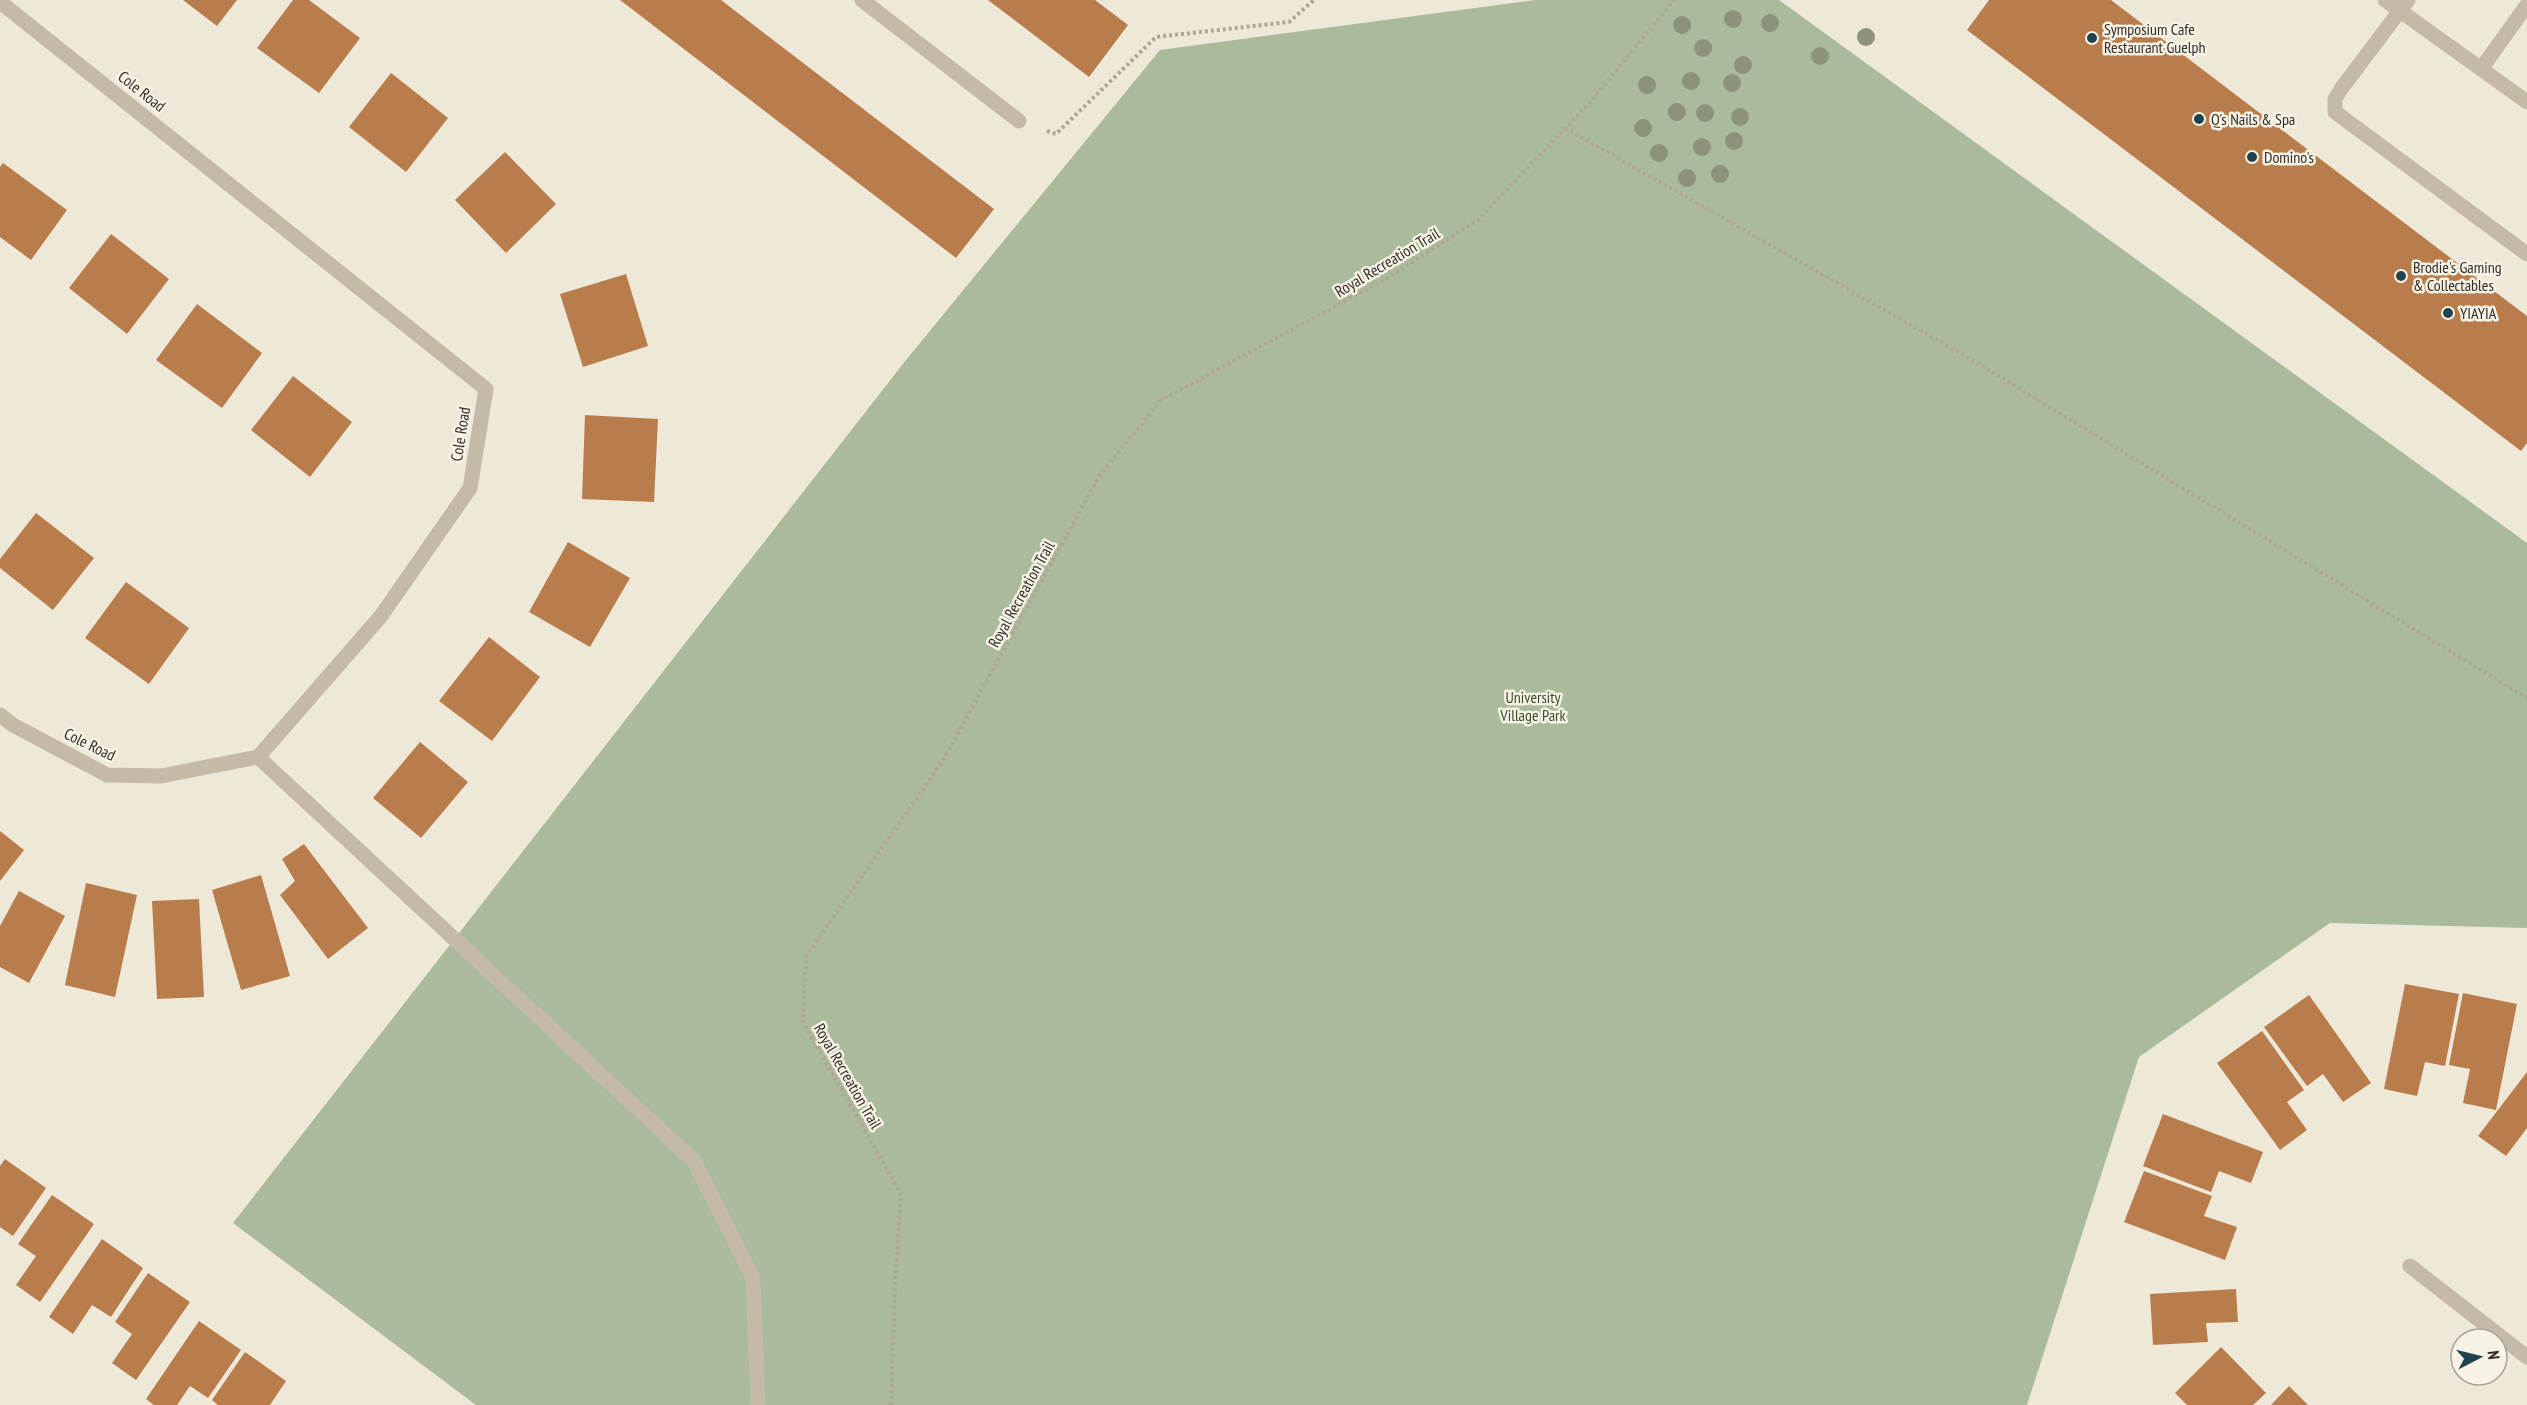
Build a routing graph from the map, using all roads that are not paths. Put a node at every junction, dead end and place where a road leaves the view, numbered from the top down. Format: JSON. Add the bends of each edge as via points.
{"nodes":[{"id":1,"x":862,"y":0,"type":"edge"},
{"id":2,"x":2385,"y":0,"type":"edge"},
{"id":3,"x":0,"y":2,"type":"edge"},
{"id":4,"x":2527,"y":5,"type":"edge"},
{"id":5,"x":2403,"y":6,"type":"edge"},
{"id":6,"x":2481,"y":69,"type":"junction"},
{"id":7,"x":2527,"y":102,"type":"edge"},
{"id":8,"x":1019,"y":121,"type":"road end"},
{"id":9,"x":2527,"y":254,"type":"edge"},
{"id":10,"x":0,"y":715,"type":"edge"},
{"id":11,"x":258,"y":757,"type":"junction"},
{"id":12,"x":2410,"y":1266,"type":"dead end"},
{"id":13,"x":2527,"y":1357,"type":"edge"},
{"id":14,"x":758,"y":1405,"type":"edge"}],
"edges":[{"from":1,"to":8,"type":"street"},
{"from":2,"to":5,"type":"street"},
{"from":3,"to":11,"type":"street","name":"Cole Road","via":[[486,389],[470,488],[381,616]]},
{"from":4,"to":6,"type":"street"},
{"from":5,"to":6,"type":"street"},
{"from":5,"to":9,"type":"street","via":[[2335,99],[2335,112]]},
{"from":6,"to":7,"type":"street"},
{"from":10,"to":11,"type":"street","name":"Cole Road","via":[[107,776],[161,776]]},
{"from":11,"to":14,"type":"street","via":[[694,1161],[753,1278]]},
{"from":12,"to":13,"type":"street"}]}
